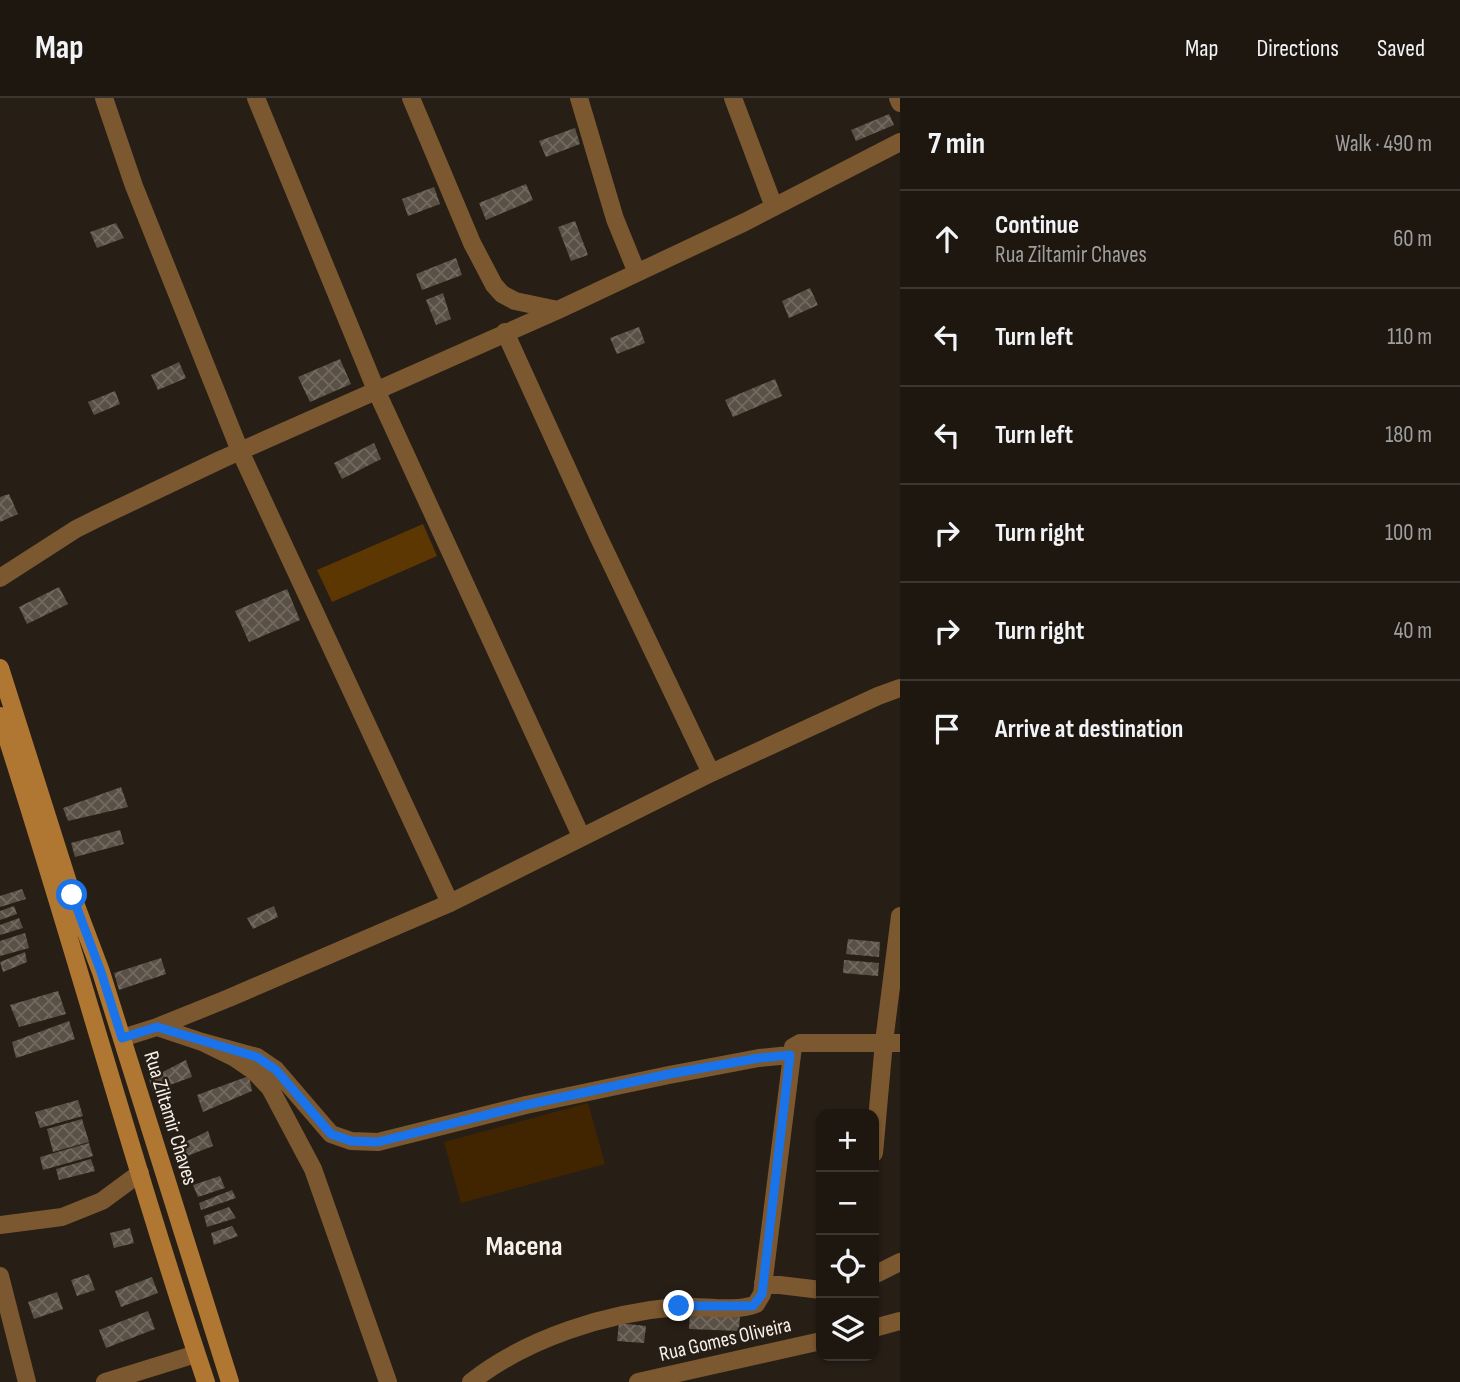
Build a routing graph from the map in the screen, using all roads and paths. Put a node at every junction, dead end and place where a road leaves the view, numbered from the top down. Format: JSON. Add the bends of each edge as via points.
{"nodes":[{"id":1,"x":104,"y":98,"type":"edge"},
{"id":2,"x":256,"y":98,"type":"edge"},
{"id":3,"x":411,"y":98,"type":"edge"},
{"id":4,"x":579,"y":98,"type":"edge"},
{"id":5,"x":733,"y":98,"type":"edge"},
{"id":6,"x":900,"y":142,"type":"edge"},
{"id":7,"x":774,"y":207,"type":"junction"},
{"id":8,"x":637,"y":273,"type":"junction"},
{"id":9,"x":558,"y":310,"type":"junction"},
{"id":10,"x":505,"y":332,"type":"junction"},
{"id":11,"x":376,"y":390,"type":"junction"},
{"id":12,"x":240,"y":451,"type":"junction"},
{"id":13,"x":0,"y":578,"type":"edge"},
{"id":14,"x":1,"y":673,"type":"edge"},
{"id":15,"x":900,"y":688,"type":"edge"},
{"id":16,"x":0,"y":716,"type":"edge"},
{"id":17,"x":711,"y":773,"type":"junction"},
{"id":18,"x":581,"y":836,"type":"junction"},
{"id":19,"x":450,"y":902,"type":"junction"},
{"id":20,"x":900,"y":916,"type":"edge"},
{"id":21,"x":101,"y":972,"type":"junction"},
{"id":22,"x":80,"y":980,"type":"junction"},
{"id":23,"x":157,"y":1027,"type":"junction"},
{"id":24,"x":122,"y":1038,"type":"junction"},
{"id":25,"x":202,"y":1042,"type":"junction"},
{"id":26,"x":892,"y":1043,"type":"edge"},
{"id":27,"x":790,"y":1055,"type":"junction"},
{"id":28,"x":879,"y":1122,"type":"edge"},
{"id":29,"x":140,"y":1172,"type":"junction"},
{"id":30,"x":0,"y":1225,"type":"edge"},
{"id":31,"x":900,"y":1262,"type":"edge"},
{"id":32,"x":879,"y":1272,"type":"edge"},
{"id":33,"x":764,"y":1283,"type":"junction"},
{"id":34,"x":1,"y":1287,"type":"edge"},
{"id":35,"x":816,"y":1289,"type":"edge"},
{"id":36,"x":900,"y":1321,"type":"edge"},
{"id":37,"x":879,"y":1327,"type":"edge"},
{"id":38,"x":816,"y":1342,"type":"edge"},
{"id":39,"x":196,"y":1354,"type":"junction"},
{"id":40,"x":27,"y":1382,"type":"edge"},
{"id":41,"x":105,"y":1382,"type":"edge"},
{"id":42,"x":205,"y":1382,"type":"edge"},
{"id":43,"x":230,"y":1382,"type":"edge"},
{"id":44,"x":388,"y":1382,"type":"edge"},
{"id":45,"x":471,"y":1382,"type":"edge"},
{"id":46,"x":638,"y":1382,"type":"edge"}],
"edges":[{"from":1,"to":12,"type":"street","via":[[134,186]]},
{"from":2,"to":11,"type":"street"},
{"from":3,"to":9,"type":"street","via":[[494,285],[515,301]]},
{"from":4,"to":8,"type":"street","via":[[615,219]]},
{"from":5,"to":7,"type":"street"},
{"from":6,"to":7,"type":"street"},
{"from":7,"to":8,"type":"street"},
{"from":8,"to":9,"type":"street"},
{"from":9,"to":10,"type":"street"},
{"from":10,"to":11,"type":"street"},
{"from":10,"to":17,"type":"street"},
{"from":11,"to":12,"type":"street"},
{"from":11,"to":18,"type":"street"},
{"from":12,"to":13,"type":"street","via":[[76,528]]},
{"from":12,"to":19,"type":"street"},
{"from":14,"to":21,"type":"street","name":"Rua Ziltamir Chaves"},
{"from":15,"to":17,"type":"street"},
{"from":16,"to":22,"type":"street"},
{"from":17,"to":18,"type":"street"},
{"from":18,"to":19,"type":"street"},
{"from":19,"to":23,"type":"street"},
{"from":20,"to":26,"type":"street"},
{"from":21,"to":22,"type":"street"},
{"from":21,"to":24,"type":"street","name":"Rua Ziltamir Chaves"},
{"from":22,"to":29,"type":"street"},
{"from":23,"to":24,"type":"street"},
{"from":23,"to":25,"type":"street"},
{"from":24,"to":43,"type":"street","name":"Rua Ziltamir Chaves"},
{"from":25,"to":27,"type":"street","via":[[257,1057],[276,1070],[331,1134],[351,1141],[378,1142],[669,1074]]},
{"from":25,"to":44,"type":"street","via":[[235,1058],[270,1088],[313,1169]]},
{"from":26,"to":27,"type":"street","via":[[800,1043]]},
{"from":26,"to":28,"type":"street"},
{"from":27,"to":33,"type":"street"},
{"from":29,"to":30,"type":"street","via":[[102,1201],[62,1217]]},
{"from":29,"to":39,"type":"street"},
{"from":31,"to":32,"type":"street"},
{"from":33,"to":35,"type":"street"},
{"from":33,"to":45,"type":"street","via":[[753,1306],[679,1306],[624,1313],[561,1333],[491,1366]]},
{"from":34,"to":40,"type":"street"},
{"from":36,"to":37,"type":"street"},
{"from":38,"to":46,"type":"street","name":"Rua Gomes Oliveira"},
{"from":39,"to":41,"type":"street"},
{"from":39,"to":42,"type":"street"}]}
